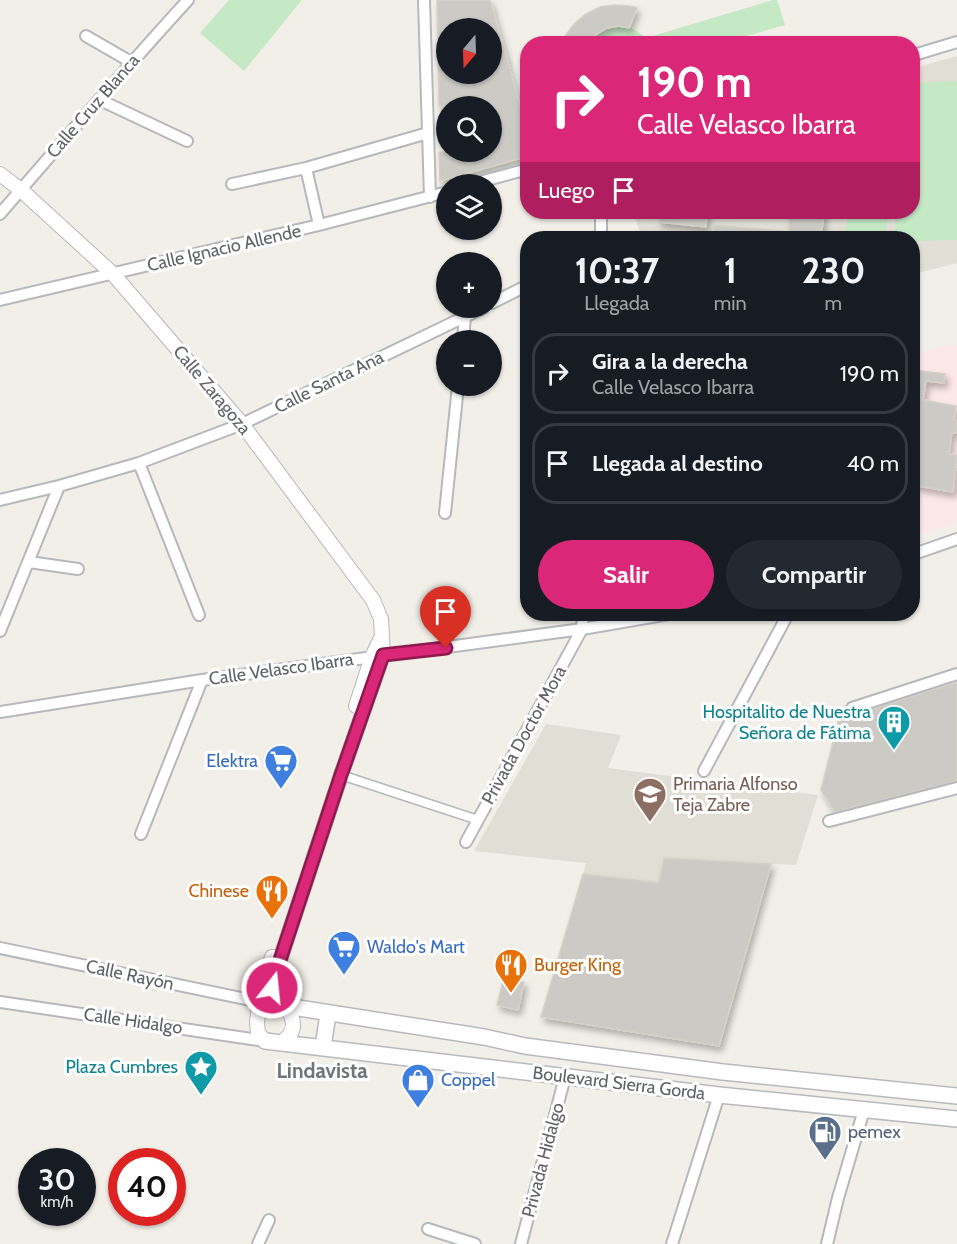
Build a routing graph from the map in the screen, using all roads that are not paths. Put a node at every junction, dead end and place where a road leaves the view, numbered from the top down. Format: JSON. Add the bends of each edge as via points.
{"nodes":[{"id":1,"x":188,"y":0,"type":"edge"},
{"id":2,"x":424,"y":0,"type":"edge"},
{"id":3,"x":86,"y":36,"type":"dead end"},
{"id":4,"x":957,"y":42,"type":"edge"},
{"id":5,"x":920,"y":53,"type":"edge"},
{"id":6,"x":131,"y":62,"type":"junction"},
{"id":7,"x":100,"y":100,"type":"junction"},
{"id":8,"x":428,"y":132,"type":"junction"},
{"id":9,"x":187,"y":141,"type":"dead end"},
{"id":10,"x":306,"y":168,"type":"junction"},
{"id":11,"x":520,"y":171,"type":"edge"},
{"id":12,"x":0,"y":174,"type":"edge"},
{"id":13,"x":502,"y":176,"type":"edge"},
{"id":14,"x":232,"y":184,"type":"dead end"},
{"id":15,"x":21,"y":190,"type":"junction"},
{"id":16,"x":436,"y":195,"type":"edge"},
{"id":17,"x":430,"y":196,"type":"junction"},
{"id":18,"x":0,"y":214,"type":"edge"},
{"id":19,"x":319,"y":225,"type":"junction"},
{"id":20,"x":113,"y":274,"type":"junction"},
{"id":21,"x":520,"y":289,"type":"edge"},
{"id":22,"x":502,"y":298,"type":"edge"},
{"id":23,"x":0,"y":300,"type":"edge"},
{"id":24,"x":461,"y":318,"type":"edge"},
{"id":25,"x":457,"y":396,"type":"edge"},
{"id":26,"x":242,"y":424,"type":"junction"},
{"id":27,"x":139,"y":463,"type":"junction"},
{"id":28,"x":59,"y":486,"type":"junction"},
{"id":29,"x":0,"y":500,"type":"edge"},
{"id":30,"x":445,"y":513,"type":"dead end"},
{"id":31,"x":957,"y":539,"type":"edge"},
{"id":32,"x":920,"y":552,"type":"edge"},
{"id":33,"x":29,"y":562,"type":"junction"},
{"id":34,"x":78,"y":569,"type":"dead end"},
{"id":35,"x":200,"y":615,"type":"dead end"},
{"id":36,"x":583,"y":621,"type":"edge"},
{"id":37,"x":628,"y":621,"type":"edge"},
{"id":38,"x":784,"y":621,"type":"edge"},
{"id":39,"x":582,"y":629,"type":"junction"},
{"id":40,"x":0,"y":632,"type":"edge"},
{"id":41,"x":378,"y":656,"type":"junction"},
{"id":42,"x":957,"y":674,"type":"edge"},
{"id":43,"x":202,"y":680,"type":"junction"},
{"id":44,"x":852,"y":708,"type":"dead end"},
{"id":45,"x":0,"y":712,"type":"edge"},
{"id":46,"x":704,"y":771,"type":"dead end"},
{"id":47,"x":341,"y":775,"type":"junction"},
{"id":48,"x":957,"y":788,"type":"edge"},
{"id":49,"x":478,"y":820,"type":"junction"},
{"id":50,"x":830,"y":822,"type":"dead end"},
{"id":51,"x":141,"y":834,"type":"dead end"},
{"id":52,"x":466,"y":842,"type":"dead end"},
{"id":53,"x":0,"y":948,"type":"edge"},
{"id":54,"x":0,"y":1002,"type":"edge"},
{"id":55,"x":260,"y":1002,"type":"junction"},
{"id":56,"x":287,"y":1007,"type":"junction"},
{"id":57,"x":328,"y":1014,"type":"junction"},
{"id":58,"x":265,"y":1041,"type":"junction"},
{"id":59,"x":282,"y":1042,"type":"junction"},
{"id":60,"x":525,"y":1046,"type":"junction"},
{"id":61,"x":323,"y":1047,"type":"junction"},
{"id":62,"x":524,"y":1071,"type":"junction"},
{"id":63,"x":565,"y":1077,"type":"junction"},
{"id":64,"x":719,"y":1095,"type":"junction"},
{"id":65,"x":957,"y":1096,"type":"edge"},
{"id":66,"x":864,"y":1110,"type":"junction"},
{"id":67,"x":957,"y":1119,"type":"edge"},
{"id":68,"x":269,"y":1220,"type":"dead end"},
{"id":69,"x":428,"y":1229,"type":"dead end"},
{"id":70,"x":258,"y":1244,"type":"edge"},
{"id":71,"x":475,"y":1244,"type":"edge"},
{"id":72,"x":521,"y":1244,"type":"edge"},
{"id":73,"x":672,"y":1244,"type":"edge"},
{"id":74,"x":827,"y":1244,"type":"edge"}],
"edges":[{"from":1,"to":6,"type":"street","name":"Calle Cruz Blanca"},
{"from":2,"to":8,"type":"street"},
{"from":3,"to":6,"type":"street"},
{"from":4,"to":5,"type":"street"},
{"from":6,"to":7,"type":"street","name":"Calle Cruz Blanca"},
{"from":7,"to":9,"type":"street"},
{"from":7,"to":15,"type":"street","name":"Calle Cruz Blanca"},
{"from":8,"to":10,"type":"street"},
{"from":8,"to":17,"type":"street"},
{"from":10,"to":14,"type":"street"},
{"from":10,"to":19,"type":"street"},
{"from":11,"to":13,"type":"street"},
{"from":12,"to":15,"type":"street","name":"Calle Zaragoza"},
{"from":15,"to":18,"type":"street","name":"Calle Cruz Blanca"},
{"from":15,"to":20,"type":"street","name":"Calle Zaragoza"},
{"from":16,"to":17,"type":"street","name":"Calle Ignacio Allende"},
{"from":17,"to":19,"type":"street","name":"Calle Ignacio Allende"},
{"from":19,"to":20,"type":"street","name":"Calle Ignacio Allende"},
{"from":20,"to":23,"type":"street","name":"Calle Ignacio Allende"},
{"from":20,"to":26,"type":"street","name":"Calle Zaragoza"},
{"from":21,"to":22,"type":"street"},
{"from":24,"to":26,"type":"street","name":"Calle Santa Ana"},
{"from":25,"to":30,"type":"street"},
{"from":26,"to":27,"type":"street","name":"Calle Santa Ana"},
{"from":26,"to":41,"type":"street","name":"Calle Zaragoza","via":[[373,600],[381,619]]},
{"from":27,"to":28,"type":"street","name":"Calle Santa Ana"},
{"from":27,"to":35,"type":"street"},
{"from":28,"to":29,"type":"street","name":"Calle Santa Ana"},
{"from":28,"to":33,"type":"street"},
{"from":31,"to":32,"type":"street"},
{"from":33,"to":34,"type":"street"},
{"from":33,"to":40,"type":"street"},
{"from":36,"to":39,"type":"street"},
{"from":37,"to":39,"type":"street","name":"Calle Velasco Ibarra"},
{"from":38,"to":46,"type":"street"},
{"from":39,"to":41,"type":"street","name":"Calle Velasco Ibarra"},
{"from":39,"to":49,"type":"street","name":"Privada Doctor Mora"},
{"from":41,"to":43,"type":"street","name":"Calle Velasco Ibarra"},
{"from":41,"to":47,"type":"street","name":"Calle Zaragoza"},
{"from":41,"to":55,"type":"street","name":"Calle Zaragoza"},
{"from":42,"to":44,"type":"street"},
{"from":43,"to":45,"type":"street","name":"Calle Velasco Ibarra"},
{"from":43,"to":51,"type":"street"},
{"from":47,"to":49,"type":"street"},
{"from":47,"to":56,"type":"street","name":"Calle Zaragoza","via":[[272,988]]},
{"from":48,"to":50,"type":"street"},
{"from":49,"to":52,"type":"street","name":"Privada Doctor Mora"},
{"from":53,"to":55,"type":"street","name":"Calle Rayón"},
{"from":54,"to":58,"type":"street","name":"Calle Hidalgo"},
{"from":55,"to":56,"type":"main road","name":"Boulevard Sierra Gorda"},
{"from":55,"to":58,"type":"street","via":[[257,1027]]},
{"from":56,"to":57,"type":"main road","name":"Boulevard Sierra Gorda"},
{"from":56,"to":59,"type":"street","via":[[293,1027]]},
{"from":57,"to":60,"type":"main road","name":"Boulevard Sierra Gorda"},
{"from":57,"to":61,"type":"main road"},
{"from":58,"to":59,"type":"main road","name":"Boulevard Sierra Gorda"},
{"from":59,"to":61,"type":"main road","name":"Boulevard Sierra Gorda"},
{"from":60,"to":62,"type":"main road"},
{"from":60,"to":65,"type":"main road","name":"Boulevard Sierra Gorda","via":[[723,1072]]},
{"from":61,"to":62,"type":"main road","name":"Boulevard Sierra Gorda"},
{"from":62,"to":63,"type":"main road","name":"Boulevard Sierra Gorda"},
{"from":63,"to":64,"type":"main road","name":"Boulevard Sierra Gorda"},
{"from":63,"to":72,"type":"street","name":"Privada Hidalgo"},
{"from":64,"to":66,"type":"main road","name":"Boulevard Sierra Gorda"},
{"from":64,"to":73,"type":"street"},
{"from":66,"to":67,"type":"main road","name":"Boulevard Sierra Gorda"},
{"from":66,"to":74,"type":"street"},
{"from":68,"to":70,"type":"street"},
{"from":69,"to":71,"type":"street"}]}
